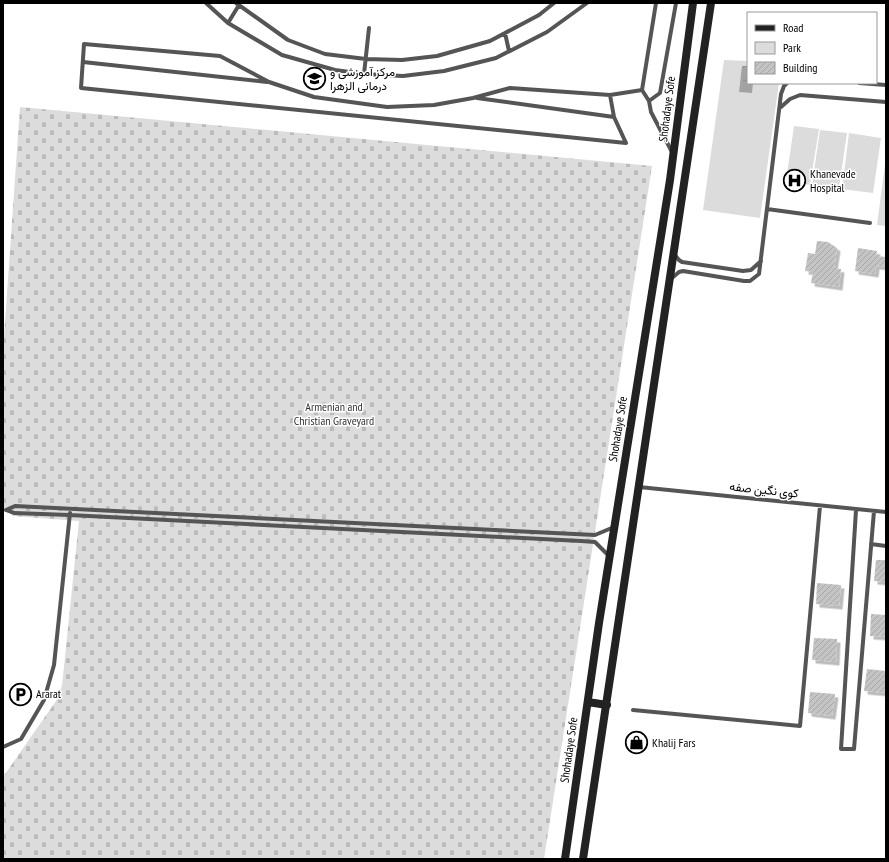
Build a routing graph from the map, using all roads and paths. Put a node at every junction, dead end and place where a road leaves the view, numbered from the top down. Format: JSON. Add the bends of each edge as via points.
{"nodes":[{"id":1,"x":206,"y":3,"type":"edge"},
{"id":2,"x":554,"y":3,"type":"edge"},
{"id":3,"x":587,"y":3,"type":"edge"},
{"id":4,"x":656,"y":3,"type":"edge"},
{"id":5,"x":676,"y":3,"type":"edge"},
{"id":6,"x":693,"y":3,"type":"edge"},
{"id":7,"x":711,"y":3,"type":"edge"},
{"id":8,"x":238,"y":4,"type":"edge"},
{"id":9,"x":228,"y":23,"type":"junction"},
{"id":10,"x":369,"y":28,"type":"dead end"},
{"id":11,"x":505,"y":33,"type":"junction"},
{"id":12,"x":509,"y":51,"type":"junction"},
{"id":13,"x":366,"y":59,"type":"junction"},
{"id":14,"x":83,"y":62,"type":"junction"},
{"id":15,"x":364,"y":74,"type":"junction"},
{"id":16,"x":269,"y":82,"type":"junction"},
{"id":17,"x":786,"y":84,"type":"edge"},
{"id":18,"x":872,"y":84,"type":"edge"},
{"id":19,"x":886,"y":85,"type":"edge"},
{"id":20,"x":642,"y":90,"type":"junction"},
{"id":21,"x":610,"y":95,"type":"junction"},
{"id":22,"x":474,"y":98,"type":"junction"},
{"id":23,"x":649,"y":101,"type":"junction"},
{"id":24,"x":886,"y":102,"type":"edge"},
{"id":25,"x":780,"y":108,"type":"junction"},
{"id":26,"x":614,"y":117,"type":"junction"},
{"id":27,"x":673,"y":154,"type":"junction"},
{"id":28,"x":768,"y":208,"type":"junction"},
{"id":29,"x":870,"y":223,"type":"dead end"},
{"id":30,"x":674,"y":254,"type":"junction"},
{"id":31,"x":761,"y":261,"type":"junction"},
{"id":32,"x":670,"y":280,"type":"junction"},
{"id":33,"x":639,"y":487,"type":"junction"},
{"id":34,"x":820,"y":506,"type":"junction"},
{"id":35,"x":70,"y":508,"type":"junction"},
{"id":36,"x":856,"y":510,"type":"junction"},
{"id":37,"x":874,"y":511,"type":"junction"},
{"id":38,"x":886,"y":512,"type":"edge"},
{"id":39,"x":69,"y":515,"type":"junction"},
{"id":40,"x":614,"y":527,"type":"junction"},
{"id":41,"x":871,"y":544,"type":"junction"},
{"id":42,"x":886,"y":546,"type":"edge"},
{"id":43,"x":610,"y":557,"type":"junction"},
{"id":44,"x":588,"y":702,"type":"junction"},
{"id":45,"x":607,"y":705,"type":"junction"},
{"id":46,"x":633,"y":710,"type":"dead end"},
{"id":47,"x":3,"y":747,"type":"edge"},
{"id":48,"x":565,"y":859,"type":"edge"},
{"id":49,"x":583,"y":859,"type":"edge"}],
"edges":[{"from":1,"to":9,"type":"lane"},
{"from":2,"to":11,"type":"lane","via":[[539,15]]},
{"from":3,"to":12,"type":"lane","via":[[547,32]]},
{"from":4,"to":20,"type":"lane"},
{"from":5,"to":23,"type":"lane","via":[[660,93]]},
{"from":6,"to":27,"type":"main road","name":"Shohadaye Sofe"},
{"from":7,"to":30,"type":"main road"},
{"from":8,"to":9,"type":"lane"},
{"from":8,"to":13,"type":"lane","via":[[288,40],[325,54]]},
{"from":9,"to":15,"type":"lane","via":[[282,55],[335,70]]},
{"from":10,"to":13,"type":"lane"},
{"from":11,"to":12,"type":"lane"},
{"from":11,"to":13,"type":"lane","via":[[490,41],[437,56],[402,60]]},
{"from":12,"to":15,"type":"lane","via":[[496,58],[444,72],[403,76]]},
{"from":13,"to":15,"type":"lane"},
{"from":14,"to":16,"type":"lane"},
{"from":14,"to":16,"type":"lane","via":[[84,44],[220,56]]},
{"from":14,"to":26,"type":"lane","via":[[81,88],[626,142]]},
{"from":16,"to":22,"type":"lane","via":[[314,97],[387,107],[434,105]]},
{"from":17,"to":25,"type":"lane","via":[[782,90]]},
{"from":18,"to":19,"type":"lane"},
{"from":20,"to":21,"type":"lane"},
{"from":20,"to":23,"type":"lane"},
{"from":21,"to":22,"type":"lane","via":[[510,88]]},
{"from":21,"to":26,"type":"lane"},
{"from":22,"to":26,"type":"lane"},
{"from":23,"to":27,"type":"lane","via":[[651,112]]},
{"from":24,"to":25,"type":"lane","via":[[800,95],[790,99]]},
{"from":25,"to":28,"type":"lane"},
{"from":27,"to":40,"type":"main road","name":"Shohadaye Sofe"},
{"from":28,"to":29,"type":"lane"},
{"from":28,"to":31,"type":"lane"},
{"from":30,"to":31,"type":"lane","via":[[682,262],[743,271],[751,270]]},
{"from":30,"to":32,"type":"main road"},
{"from":31,"to":32,"type":"lane","via":[[759,274],[750,281],[683,271]]},
{"from":32,"to":33,"type":"main road"},
{"from":33,"to":34,"type":"lane","name":"کوی نگین صفه"},
{"from":33,"to":45,"type":"main road"},
{"from":34,"to":36,"type":"lane","name":"کوی نگین صفه"},
{"from":34,"to":46,"type":"lane","via":[[800,726]]},
{"from":35,"to":39,"type":"lane"},
{"from":35,"to":39,"type":"lane","via":[[15,506],[6,510],[14,513]]},
{"from":35,"to":40,"type":"lane","via":[[595,535]]},
{"from":36,"to":37,"type":"lane","name":"کوی نگین صفه"},
{"from":36,"to":41,"type":"lane","via":[[841,749],[854,750]]},
{"from":37,"to":38,"type":"lane","name":"کوی نگین صفه"},
{"from":37,"to":41,"type":"lane"},
{"from":39,"to":43,"type":"lane","via":[[594,542]]},
{"from":39,"to":47,"type":"lane","via":[[54,665],[44,700],[21,739]]},
{"from":40,"to":43,"type":"main road","name":"Shohadaye Sofe"},
{"from":41,"to":42,"type":"lane"},
{"from":43,"to":44,"type":"main road","name":"Shohadaye Sofe"},
{"from":44,"to":45,"type":"main road"},
{"from":44,"to":48,"type":"main road","name":"Shohadaye Sofe"},
{"from":45,"to":49,"type":"main road"}]}
